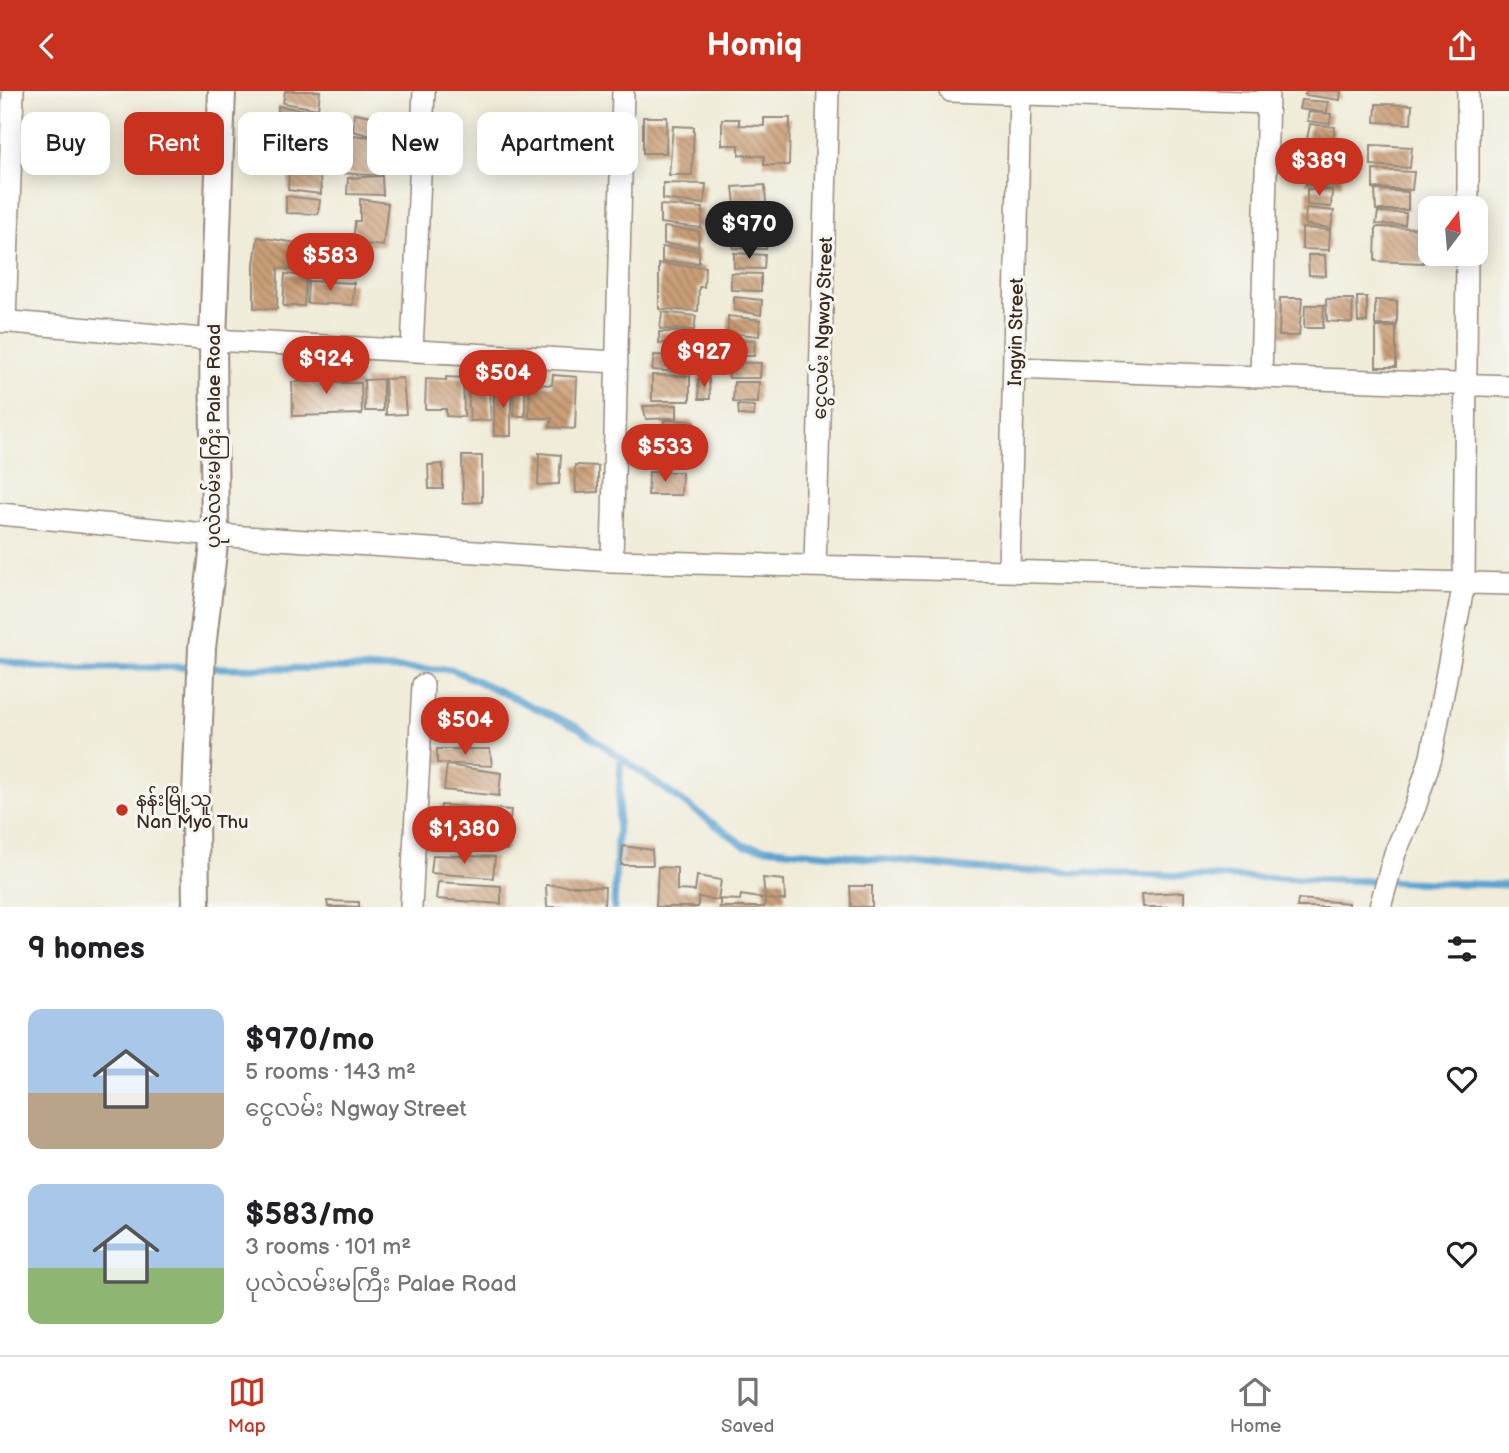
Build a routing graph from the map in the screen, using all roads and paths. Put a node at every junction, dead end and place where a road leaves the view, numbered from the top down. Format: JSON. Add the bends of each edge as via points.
{"nodes":[{"id":1,"x":13,"y":91,"type":"edge"},
{"id":2,"x":222,"y":91,"type":"edge"},
{"id":3,"x":424,"y":91,"type":"edge"},
{"id":4,"x":623,"y":91,"type":"edge"},
{"id":5,"x":828,"y":91,"type":"edge"},
{"id":6,"x":951,"y":91,"type":"edge"},
{"id":7,"x":1468,"y":91,"type":"edge"},
{"id":8,"x":1020,"y":94,"type":"junction"},
{"id":9,"x":1267,"y":97,"type":"edge"},
{"id":10,"x":1468,"y":196,"type":"edge"},
{"id":11,"x":1467,"y":266,"type":"edge"},
{"id":12,"x":2,"y":322,"type":"edge"},
{"id":13,"x":214,"y":341,"type":"junction"},
{"id":14,"x":412,"y":350,"type":"junction"},
{"id":15,"x":617,"y":362,"type":"junction"},
{"id":16,"x":1014,"y":369,"type":"junction"},
{"id":17,"x":1261,"y":377,"type":"junction"},
{"id":18,"x":1466,"y":384,"type":"junction"},
{"id":19,"x":1509,"y":386,"type":"edge"},
{"id":20,"x":0,"y":514,"type":"edge"},
{"id":21,"x":215,"y":535,"type":"junction"},
{"id":22,"x":611,"y":561,"type":"junction"},
{"id":23,"x":815,"y":566,"type":"junction"},
{"id":24,"x":1009,"y":571,"type":"junction"},
{"id":25,"x":1464,"y":583,"type":"junction"},
{"id":26,"x":1509,"y":585,"type":"edge"},
{"id":27,"x":423,"y":685,"type":"dead end"},
{"id":28,"x":196,"y":907,"type":"edge"},
{"id":29,"x":411,"y":907,"type":"edge"},
{"id":30,"x":1380,"y":907,"type":"edge"}],
"edges":[{"from":1,"to":12,"type":"street"},
{"from":2,"to":13,"type":"street","name":"ပုလဲလမ်းမကြီး Palae Road"},
{"from":3,"to":14,"type":"street"},
{"from":4,"to":15,"type":"street"},
{"from":5,"to":23,"type":"street","name":"ငွေလမ်း Ngway Street"},
{"from":6,"to":8,"type":"street"},
{"from":7,"to":10,"type":"street"},
{"from":8,"to":9,"type":"street"},
{"from":8,"to":16,"type":"street","name":"Ingyin Street"},
{"from":9,"to":17,"type":"street"},
{"from":11,"to":18,"type":"street"},
{"from":12,"to":13,"type":"street"},
{"from":13,"to":14,"type":"street"},
{"from":13,"to":21,"type":"street","name":"ပုလဲလမ်းမကြီး Palae Road"},
{"from":14,"to":15,"type":"street"},
{"from":15,"to":22,"type":"street"},
{"from":16,"to":17,"type":"street"},
{"from":16,"to":24,"type":"street","name":"Ingyin Street"},
{"from":17,"to":18,"type":"street"},
{"from":18,"to":19,"type":"street"},
{"from":18,"to":25,"type":"street"},
{"from":20,"to":21,"type":"street"},
{"from":21,"to":22,"type":"street"},
{"from":21,"to":28,"type":"street","name":"ပုလဲလမ်းမကြီး Palae Road","via":[[202,648]]},
{"from":22,"to":23,"type":"street"},
{"from":23,"to":24,"type":"street"},
{"from":24,"to":25,"type":"street"},
{"from":25,"to":26,"type":"street"},
{"from":25,"to":30,"type":"street","via":[[1431,757]]},
{"from":27,"to":29,"type":"street"}]}
